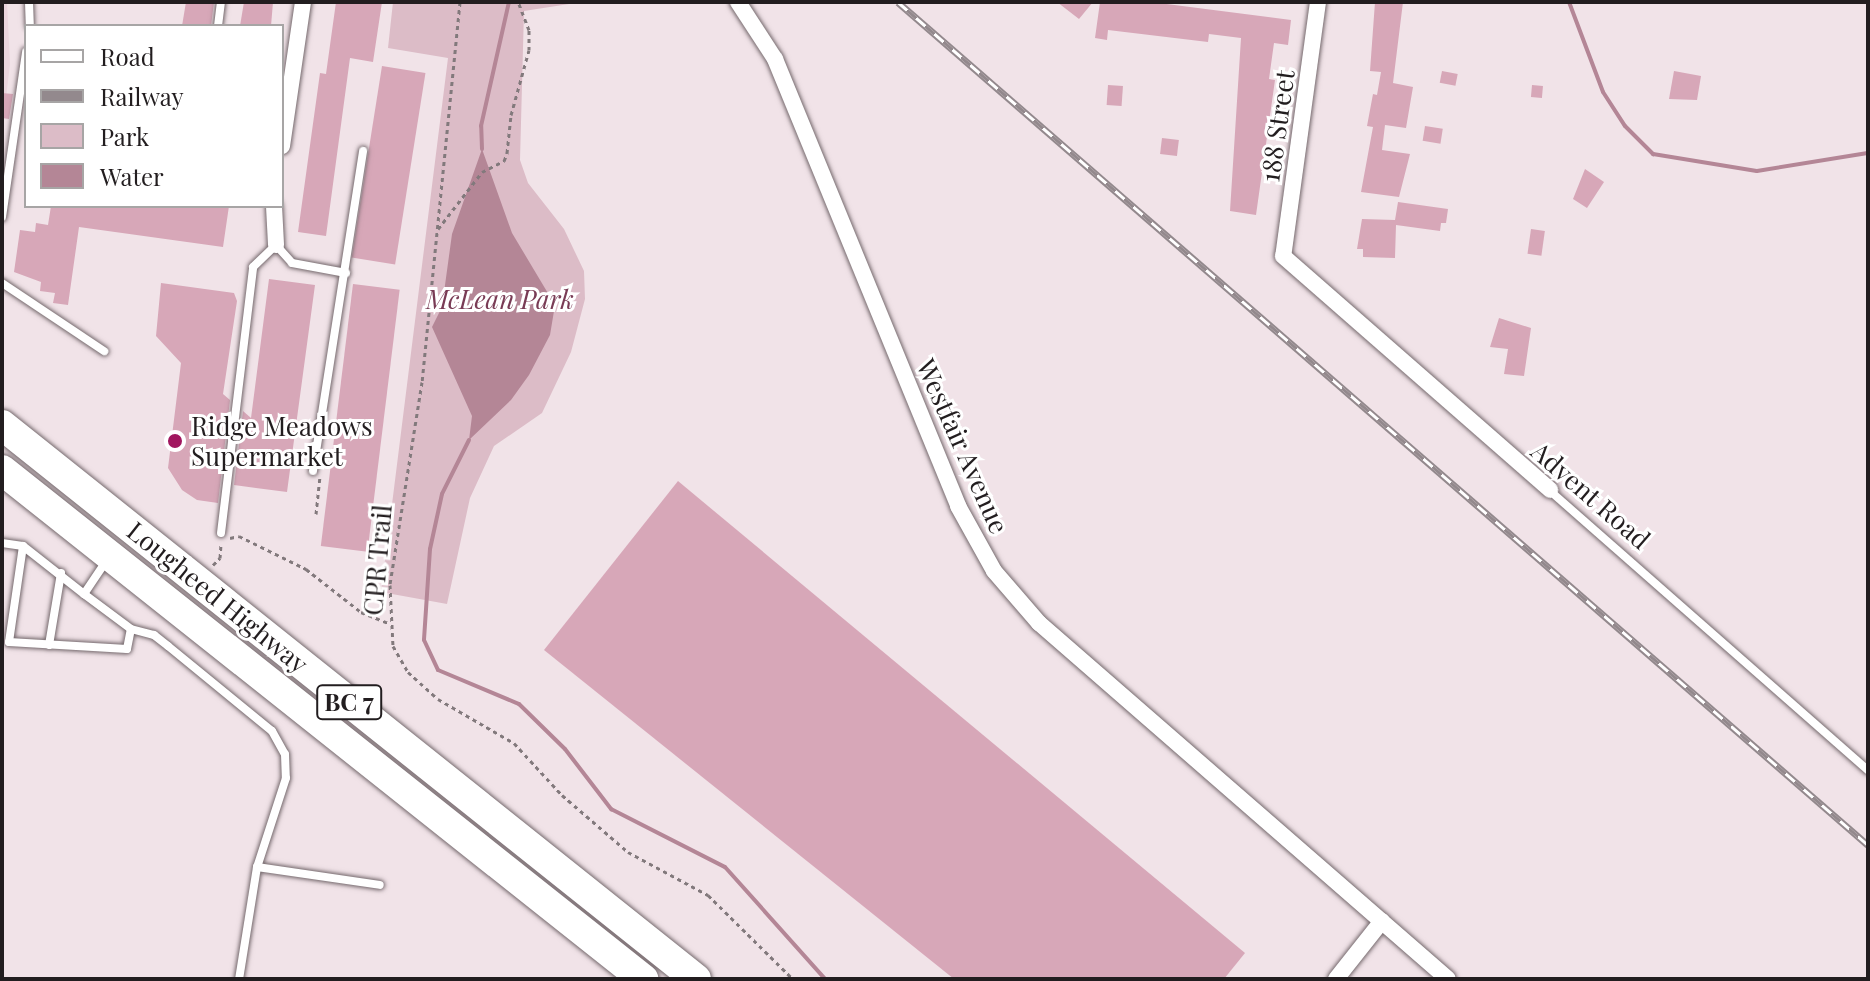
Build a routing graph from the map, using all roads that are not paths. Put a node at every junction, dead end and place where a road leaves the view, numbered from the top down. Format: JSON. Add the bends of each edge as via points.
{"nodes":[{"id":1,"x":29,"y":2,"type":"edge"},
{"id":2,"x":221,"y":2,"type":"edge"},
{"id":3,"x":303,"y":2,"type":"edge"},
{"id":4,"x":738,"y":2,"type":"edge"},
{"id":5,"x":1318,"y":2,"type":"edge"},
{"id":6,"x":30,"y":24,"type":"edge"},
{"id":7,"x":218,"y":24,"type":"edge"},
{"id":8,"x":24,"y":66,"type":"edge"},
{"id":9,"x":284,"y":132,"type":"edge"},
{"id":10,"x":363,"y":151,"type":"dead end"},
{"id":11,"x":274,"y":208,"type":"edge"},
{"id":12,"x":2,"y":217,"type":"edge"},
{"id":13,"x":276,"y":245,"type":"junction"},
{"id":14,"x":1283,"y":256,"type":"joint"},
{"id":15,"x":346,"y":273,"type":"junction"},
{"id":16,"x":2,"y":283,"type":"edge"},
{"id":17,"x":104,"y":351,"type":"dead end"},
{"id":18,"x":2,"y":425,"type":"edge"},
{"id":19,"x":2,"y":470,"type":"edge"},
{"id":20,"x":313,"y":471,"type":"road end"},
{"id":21,"x":1550,"y":490,"type":"joint"},
{"id":22,"x":225,"y":536,"type":"road end"},
{"id":23,"x":2,"y":543,"type":"edge"},
{"id":24,"x":23,"y":546,"type":"junction"},
{"id":25,"x":110,"y":555,"type":"junction"},
{"id":26,"x":61,"y":573,"type":"junction"},
{"id":27,"x":84,"y":594,"type":"junction"},
{"id":28,"x":131,"y":629,"type":"junction"},
{"id":29,"x":5,"y":644,"type":"edge"},
{"id":30,"x":49,"y":645,"type":"junction"},
{"id":31,"x":1868,"y":770,"type":"edge"},
{"id":32,"x":257,"y":867,"type":"junction"},
{"id":33,"x":380,"y":885,"type":"dead end"},
{"id":34,"x":1382,"y":921,"type":"junction"},
{"id":35,"x":239,"y":979,"type":"edge"},
{"id":36,"x":643,"y":979,"type":"edge"},
{"id":37,"x":696,"y":979,"type":"edge"},
{"id":38,"x":1336,"y":979,"type":"edge"},
{"id":39,"x":1448,"y":979,"type":"edge"}],
"edges":[{"from":1,"to":6,"type":"lane"},
{"from":2,"to":7,"type":"lane"},
{"from":3,"to":9,"type":"street"},
{"from":4,"to":34,"type":"street","name":"Westfair Avenue","via":[[775,59],[958,506],[994,571],[1039,623]]},
{"from":5,"to":14,"type":"street","name":"188 Street"},
{"from":8,"to":12,"type":"lane"},
{"from":10,"to":15,"type":"lane"},
{"from":11,"to":13,"type":"street"},
{"from":13,"to":15,"type":"lane","via":[[292,263]]},
{"from":13,"to":22,"type":"lane","via":[[253,267]]},
{"from":14,"to":21,"type":"street","name":"Advent Road"},
{"from":15,"to":20,"type":"lane"},
{"from":16,"to":17,"type":"lane"},
{"from":18,"to":37,"type":"highway","name":"Lougheed Highway","number":"BC 7"},
{"from":19,"to":25,"type":"highway","name":"Lougheed Highway","number":"BC 7"},
{"from":21,"to":31,"type":"lane","name":"Advent Road"},
{"from":23,"to":24,"type":"lane"},
{"from":24,"to":26,"type":"lane"},
{"from":24,"to":29,"type":"lane"},
{"from":25,"to":27,"type":"lane"},
{"from":25,"to":36,"type":"highway","name":"Lougheed Highway","number":"BC 7"},
{"from":26,"to":27,"type":"lane"},
{"from":26,"to":30,"type":"lane"},
{"from":27,"to":28,"type":"lane"},
{"from":28,"to":30,"type":"lane","via":[[127,649]]},
{"from":28,"to":32,"type":"lane","via":[[154,635],[168,646],[272,731],[285,754],[286,778]]},
{"from":29,"to":30,"type":"lane"},
{"from":32,"to":33,"type":"lane"},
{"from":32,"to":35,"type":"lane"},
{"from":34,"to":38,"type":"street"},
{"from":34,"to":39,"type":"street","name":"Westfair Avenue"}]}
